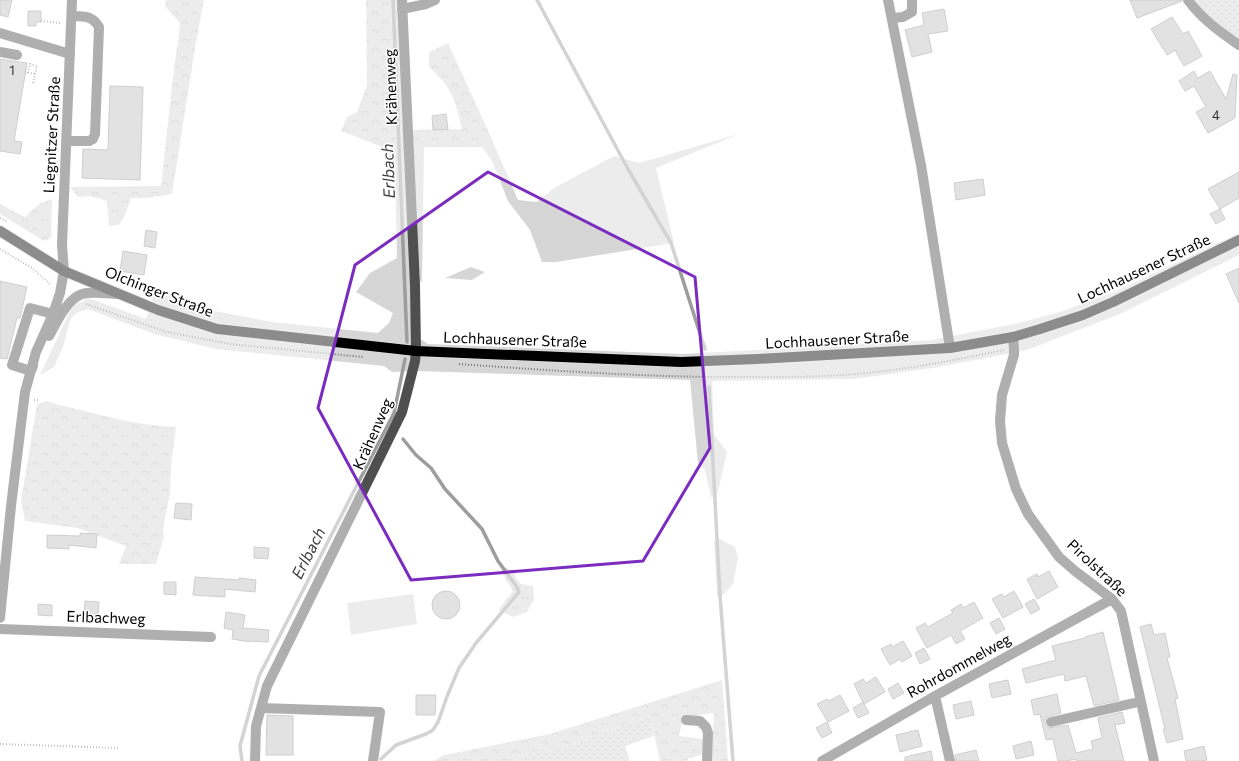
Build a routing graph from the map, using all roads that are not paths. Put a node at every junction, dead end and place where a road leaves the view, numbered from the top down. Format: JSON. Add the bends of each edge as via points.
{"nodes":[{"id":1,"x":72,"y":0,"type":"edge"},
{"id":2,"x":435,"y":0,"type":"edge"},
{"id":3,"x":888,"y":0,"type":"edge"},
{"id":4,"x":912,"y":0,"type":"edge"},
{"id":5,"x":1188,"y":0,"type":"edge"},
{"id":6,"x":402,"y":5,"type":"edge"},
{"id":7,"x":72,"y":16,"type":"junction"},
{"id":8,"x":892,"y":18,"type":"junction"},
{"id":9,"x":0,"y":33,"type":"edge"},
{"id":10,"x":1239,"y":45,"type":"edge"},
{"id":11,"x":0,"y":52,"type":"edge"},
{"id":12,"x":70,"y":54,"type":"junction"},
{"id":13,"x":17,"y":55,"type":"dead end"},
{"id":14,"x":66,"y":141,"type":"junction"},
{"id":15,"x":0,"y":231,"type":"edge"},
{"id":16,"x":1239,"y":240,"type":"edge"},
{"id":17,"x":64,"y":271,"type":"junction"},
{"id":18,"x":120,"y":294,"type":"junction"},
{"id":19,"x":53,"y":314,"type":"junction"},
{"id":20,"x":1012,"y":337,"type":"junction"},
{"id":21,"x":950,"y":348,"type":"junction"},
{"id":22,"x":416,"y":351,"type":"junction"},
{"id":23,"x":31,"y":371,"type":"junction"},
{"id":24,"x":4,"y":535,"type":"edge"},
{"id":25,"x":1112,"y":599,"type":"junction"},
{"id":26,"x":0,"y":618,"type":"edge"},
{"id":27,"x":0,"y":629,"type":"edge"},
{"id":28,"x":211,"y":637,"type":"dead end"},
{"id":29,"x":934,"y":696,"type":"junction"},
{"id":30,"x":1134,"y":703,"type":"dead end"},
{"id":31,"x":261,"y":708,"type":"junction"},
{"id":32,"x":686,"y":720,"type":"dead end"},
{"id":33,"x":1051,"y":722,"type":"dead end"},
{"id":34,"x":255,"y":761,"type":"edge"},
{"id":35,"x":373,"y":761,"type":"edge"},
{"id":36,"x":707,"y":761,"type":"edge"},
{"id":37,"x":822,"y":761,"type":"edge"},
{"id":38,"x":950,"y":761,"type":"edge"},
{"id":39,"x":1154,"y":761,"type":"edge"}],
"edges":[{"from":1,"to":7,"type":"street","name":"Liegnitzer Straße"},
{"from":2,"to":6,"type":"street","via":[[426,4]]},
{"from":3,"to":8,"type":"street"},
{"from":4,"to":8,"type":"street","via":[[912,12],[903,18]]},
{"from":5,"to":10,"type":"street","via":[[1214,28]]},
{"from":6,"to":22,"type":"street","name":"Krähenweg"},
{"from":7,"to":12,"type":"street","name":"Liegnitzer Straße"},
{"from":7,"to":14,"type":"street","via":[[89,17],[95,20],[99,28],[94,134],[93,139],[89,141]]},
{"from":8,"to":21,"type":"street","via":[[921,165]]},
{"from":9,"to":12,"type":"street"},
{"from":11,"to":13,"type":"street"},
{"from":12,"to":14,"type":"street","name":"Liegnitzer Straße"},
{"from":14,"to":17,"type":"street","name":"Liegnitzer Straße","via":[[62,245]]},
{"from":15,"to":17,"type":"main road","name":"Olchinger Straße"},
{"from":16,"to":20,"type":"main road","name":"Lochhausener Straße","via":[[1114,302],[1083,315]]},
{"from":17,"to":18,"type":"main road","name":"Olchinger Straße"},
{"from":17,"to":19,"type":"street","name":"Liegnitzer Straße"},
{"from":18,"to":22,"type":"main road","name":"Olchinger Straße","via":[[158,310],[217,329]]},
{"from":18,"to":23,"type":"street","via":[[81,295],[66,306]]},
{"from":19,"to":23,"type":"street","name":"Liegnitzer Straße","via":[[36,352]]},
{"from":19,"to":23,"type":"street","via":[[30,308],[12,365]]},
{"from":20,"to":21,"type":"main road","name":"Lochhausener Straße"},
{"from":20,"to":25,"type":"street","name":"Pirolstraße","via":[[1014,355],[1002,395],[1000,421],[1002,443],[1016,489],[1028,514],[1059,556]]},
{"from":21,"to":22,"type":"main road","name":"Lochhausener Straße","via":[[681,362]]},
{"from":22,"to":31,"type":"street","name":"Krähenweg","via":[[402,412],[267,686]]},
{"from":23,"to":24,"type":"street"},
{"from":24,"to":26,"type":"street"},
{"from":25,"to":29,"type":"street","name":"Rohrdommelweg"},
{"from":25,"to":39,"type":"street","name":"Pirolstraße","via":[[1120,611]]},
{"from":27,"to":28,"type":"street","name":"Erlbachweg"},
{"from":29,"to":37,"type":"street","name":"Rohrdommelweg"},
{"from":29,"to":38,"type":"street"},
{"from":30,"to":33,"type":"street"},
{"from":31,"to":34,"type":"street","name":"Krähenweg","via":[[256,726]]},
{"from":31,"to":35,"type":"street","via":[[380,712]]},
{"from":32,"to":36,"type":"street","via":[[700,721],[706,727]]}]}
